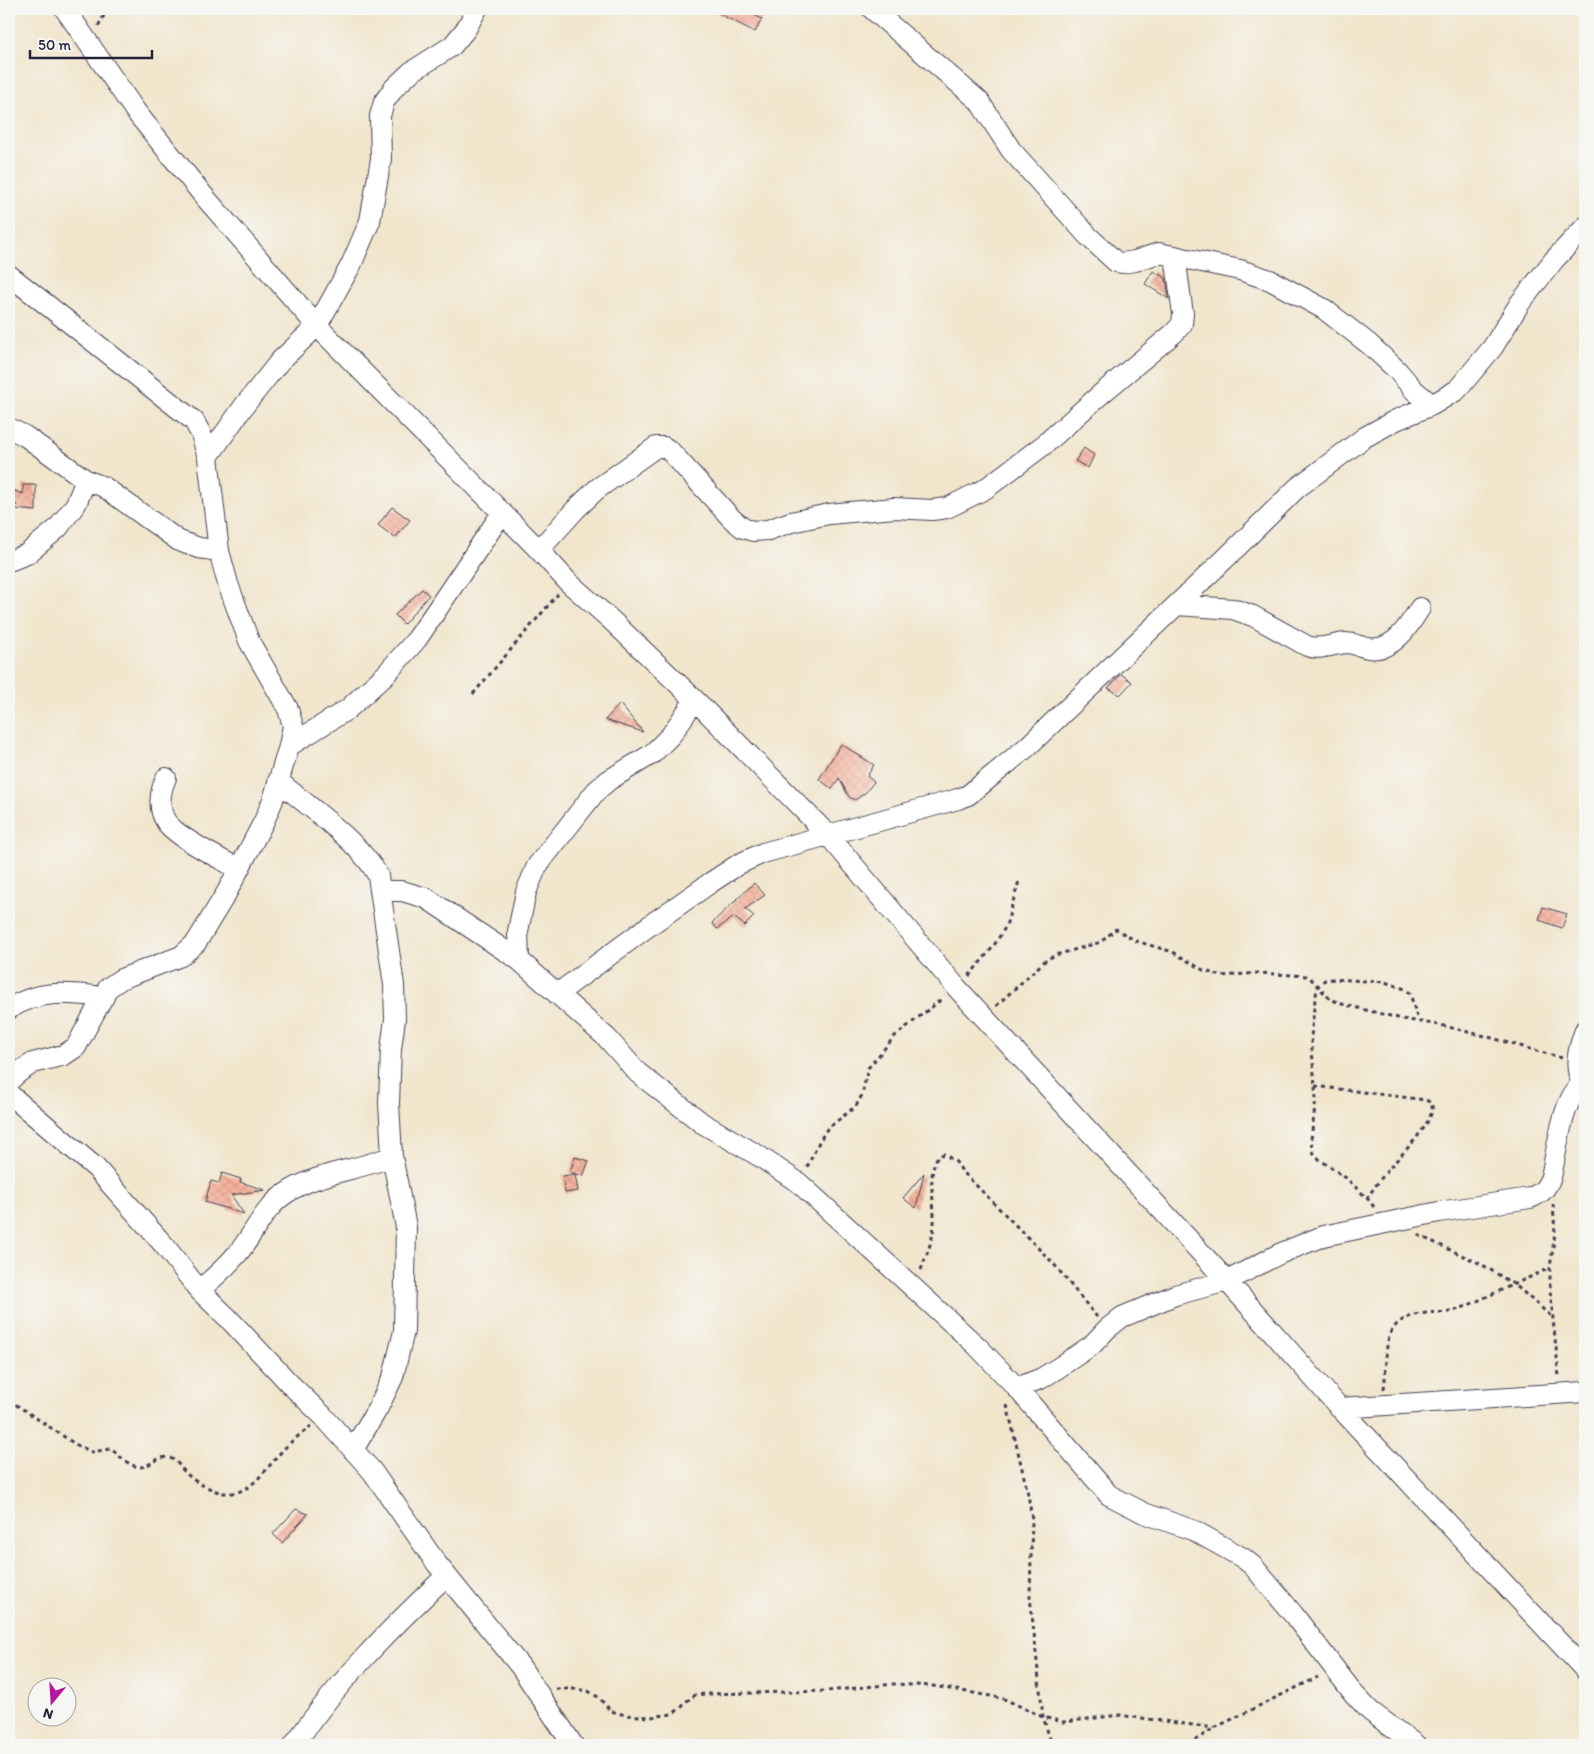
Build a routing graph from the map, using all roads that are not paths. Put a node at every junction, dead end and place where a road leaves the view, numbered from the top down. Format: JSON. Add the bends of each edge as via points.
{"nodes":[{"id":1,"x":65,"y":9,"type":"edge"},
{"id":2,"x":477,"y":9,"type":"edge"},
{"id":3,"x":872,"y":9,"type":"edge"},
{"id":4,"x":1585,"y":227,"type":"edge"},
{"id":5,"x":1175,"y":256,"type":"junction"},
{"id":6,"x":9,"y":275,"type":"edge"},
{"id":7,"x":317,"y":326,"type":"junction"},
{"id":8,"x":1432,"y":405,"type":"junction"},
{"id":9,"x":9,"y":428,"type":"edge"},
{"id":10,"x":208,"y":457,"type":"junction"},
{"id":11,"x":86,"y":480,"type":"junction"},
{"id":12,"x":502,"y":513,"type":"junction"},
{"id":13,"x":539,"y":550,"type":"junction"},
{"id":14,"x":219,"y":551,"type":"junction"},
{"id":15,"x":9,"y":561,"type":"edge"},
{"id":16,"x":1177,"y":605,"type":"junction"},
{"id":17,"x":1420,"y":608,"type":"dead end"},
{"id":18,"x":695,"y":700,"type":"junction"},
{"id":19,"x":289,"y":746,"type":"junction"},
{"id":20,"x":166,"y":778,"type":"dead end"},
{"id":21,"x":278,"y":781,"type":"junction"},
{"id":22,"x":828,"y":835,"type":"junction"},
{"id":23,"x":239,"y":869,"type":"junction"},
{"id":24,"x":380,"y":891,"type":"junction"},
{"id":25,"x":518,"y":960,"type":"junction"},
{"id":26,"x":557,"y":994,"type":"junction"},
{"id":27,"x":104,"y":997,"type":"junction"},
{"id":28,"x":9,"y":1009,"type":"edge"},
{"id":29,"x":1585,"y":1033,"type":"edge"},
{"id":30,"x":9,"y":1081,"type":"edge"},
{"id":31,"x":1584,"y":1082,"type":"edge"},
{"id":32,"x":9,"y":1094,"type":"edge"},
{"id":33,"x":392,"y":1156,"type":"junction"},
{"id":34,"x":1227,"y":1282,"type":"junction"},
{"id":35,"x":199,"y":1290,"type":"junction"},
{"id":36,"x":1585,"y":1392,"type":"edge"},
{"id":37,"x":1011,"y":1393,"type":"junction"},
{"id":38,"x":1340,"y":1408,"type":"junction"},
{"id":39,"x":353,"y":1450,"type":"junction"},
{"id":40,"x":446,"y":1576,"type":"junction"},
{"id":41,"x":1585,"y":1670,"type":"edge"},
{"id":42,"x":294,"y":1745,"type":"edge"},
{"id":43,"x":573,"y":1745,"type":"edge"},
{"id":44,"x":1416,"y":1745,"type":"edge"}],
"edges":[{"from":1,"to":7,"type":"street","via":[[136,112]]},
{"from":2,"to":7,"type":"street","via":[[452,46],[410,72],[384,102],[380,116],[381,159],[370,221],[351,266]]},
{"from":3,"to":5,"type":"street","via":[[979,101],[1011,150],[1088,236],[1116,262],[1160,253]]},
{"from":4,"to":8,"type":"street","via":[[1520,303],[1478,366],[1457,390]]},
{"from":5,"to":8,"type":"street","via":[[1270,280],[1324,309],[1369,344]]},
{"from":5,"to":13,"type":"street","via":[[1183,314],[1182,324],[1174,333],[1045,444],[985,488],[948,508],[894,508],[829,514],[753,532],[732,519],[670,451],[656,446],[597,489]]},
{"from":6,"to":10,"type":"street","via":[[194,421]]},
{"from":7,"to":10,"type":"street","via":[[280,361]]},
{"from":7,"to":12,"type":"street"},
{"from":8,"to":16,"type":"street","via":[[1365,437],[1297,488]]},
{"from":9,"to":11,"type":"street"},
{"from":10,"to":14,"type":"street"},
{"from":11,"to":14,"type":"street","via":[[104,487],[179,540]]},
{"from":11,"to":15,"type":"street","via":[[76,504],[58,528],[27,554]]},
{"from":12,"to":13,"type":"street"},
{"from":12,"to":19,"type":"street","via":[[416,639],[386,674],[348,709]]},
{"from":13,"to":18,"type":"street","via":[[568,582]]},
{"from":14,"to":19,"type":"street","via":[[249,641],[290,714],[293,726]]},
{"from":16,"to":17,"type":"street","via":[[1233,609],[1253,616],[1312,648],[1347,643],[1370,648],[1388,646],[1411,624]]},
{"from":16,"to":22,"type":"street","via":[[1026,748],[968,795]]},
{"from":18,"to":22,"type":"street"},
{"from":18,"to":25,"type":"street","via":[[671,735],[652,754],[596,790],[537,866],[526,892],[518,931]]},
{"from":19,"to":21,"type":"street"},
{"from":20,"to":23,"type":"street","via":[[160,790],[166,822],[189,840]]},
{"from":21,"to":23,"type":"street","via":[[264,821]]},
{"from":21,"to":24,"type":"street","via":[[372,864]]},
{"from":22,"to":26,"type":"street","via":[[763,853],[739,864]]},
{"from":22,"to":34,"type":"street","via":[[957,988]]},
{"from":23,"to":27,"type":"street","via":[[196,943],[181,956],[121,979],[108,988]]},
{"from":24,"to":25,"type":"street","via":[[402,891],[426,898]]},
{"from":24,"to":33,"type":"street","via":[[394,985],[389,1103]]},
{"from":25,"to":26,"type":"street"},
{"from":26,"to":37,"type":"street","via":[[607,1038],[638,1073],[666,1095],[702,1123],[799,1183],[978,1347]]},
{"from":27,"to":28,"type":"street","via":[[46,994],[21,1001]]},
{"from":27,"to":30,"type":"street","via":[[76,1048],[33,1064]]},
{"from":29,"to":31,"type":"street","via":[[1577,1061],[1578,1073]]},
{"from":31,"to":34,"type":"street","via":[[1579,1084],[1569,1102],[1551,1177],[1542,1193],[1530,1198],[1439,1212],[1323,1236],[1279,1254]]},
{"from":32,"to":35,"type":"street","via":[[96,1168]]},
{"from":33,"to":35,"type":"street","via":[[312,1179],[283,1195],[266,1211],[238,1253]]},
{"from":33,"to":39,"type":"street","via":[[406,1227],[404,1331],[393,1377]]},
{"from":34,"to":37,"type":"street","via":[[1175,1295],[1122,1317],[1092,1345],[1042,1378]]},
{"from":34,"to":38,"type":"street"},
{"from":35,"to":39,"type":"street"},
{"from":36,"to":38,"type":"street"},
{"from":37,"to":44,"type":"street","via":[[1109,1495],[1144,1513],[1195,1531],[1253,1566],[1354,1694],[1370,1711]]},
{"from":38,"to":41,"type":"street"},
{"from":39,"to":40,"type":"street","via":[[372,1471]]},
{"from":40,"to":42,"type":"street","via":[[385,1634]]},
{"from":40,"to":43,"type":"street","via":[[520,1666]]}]}
